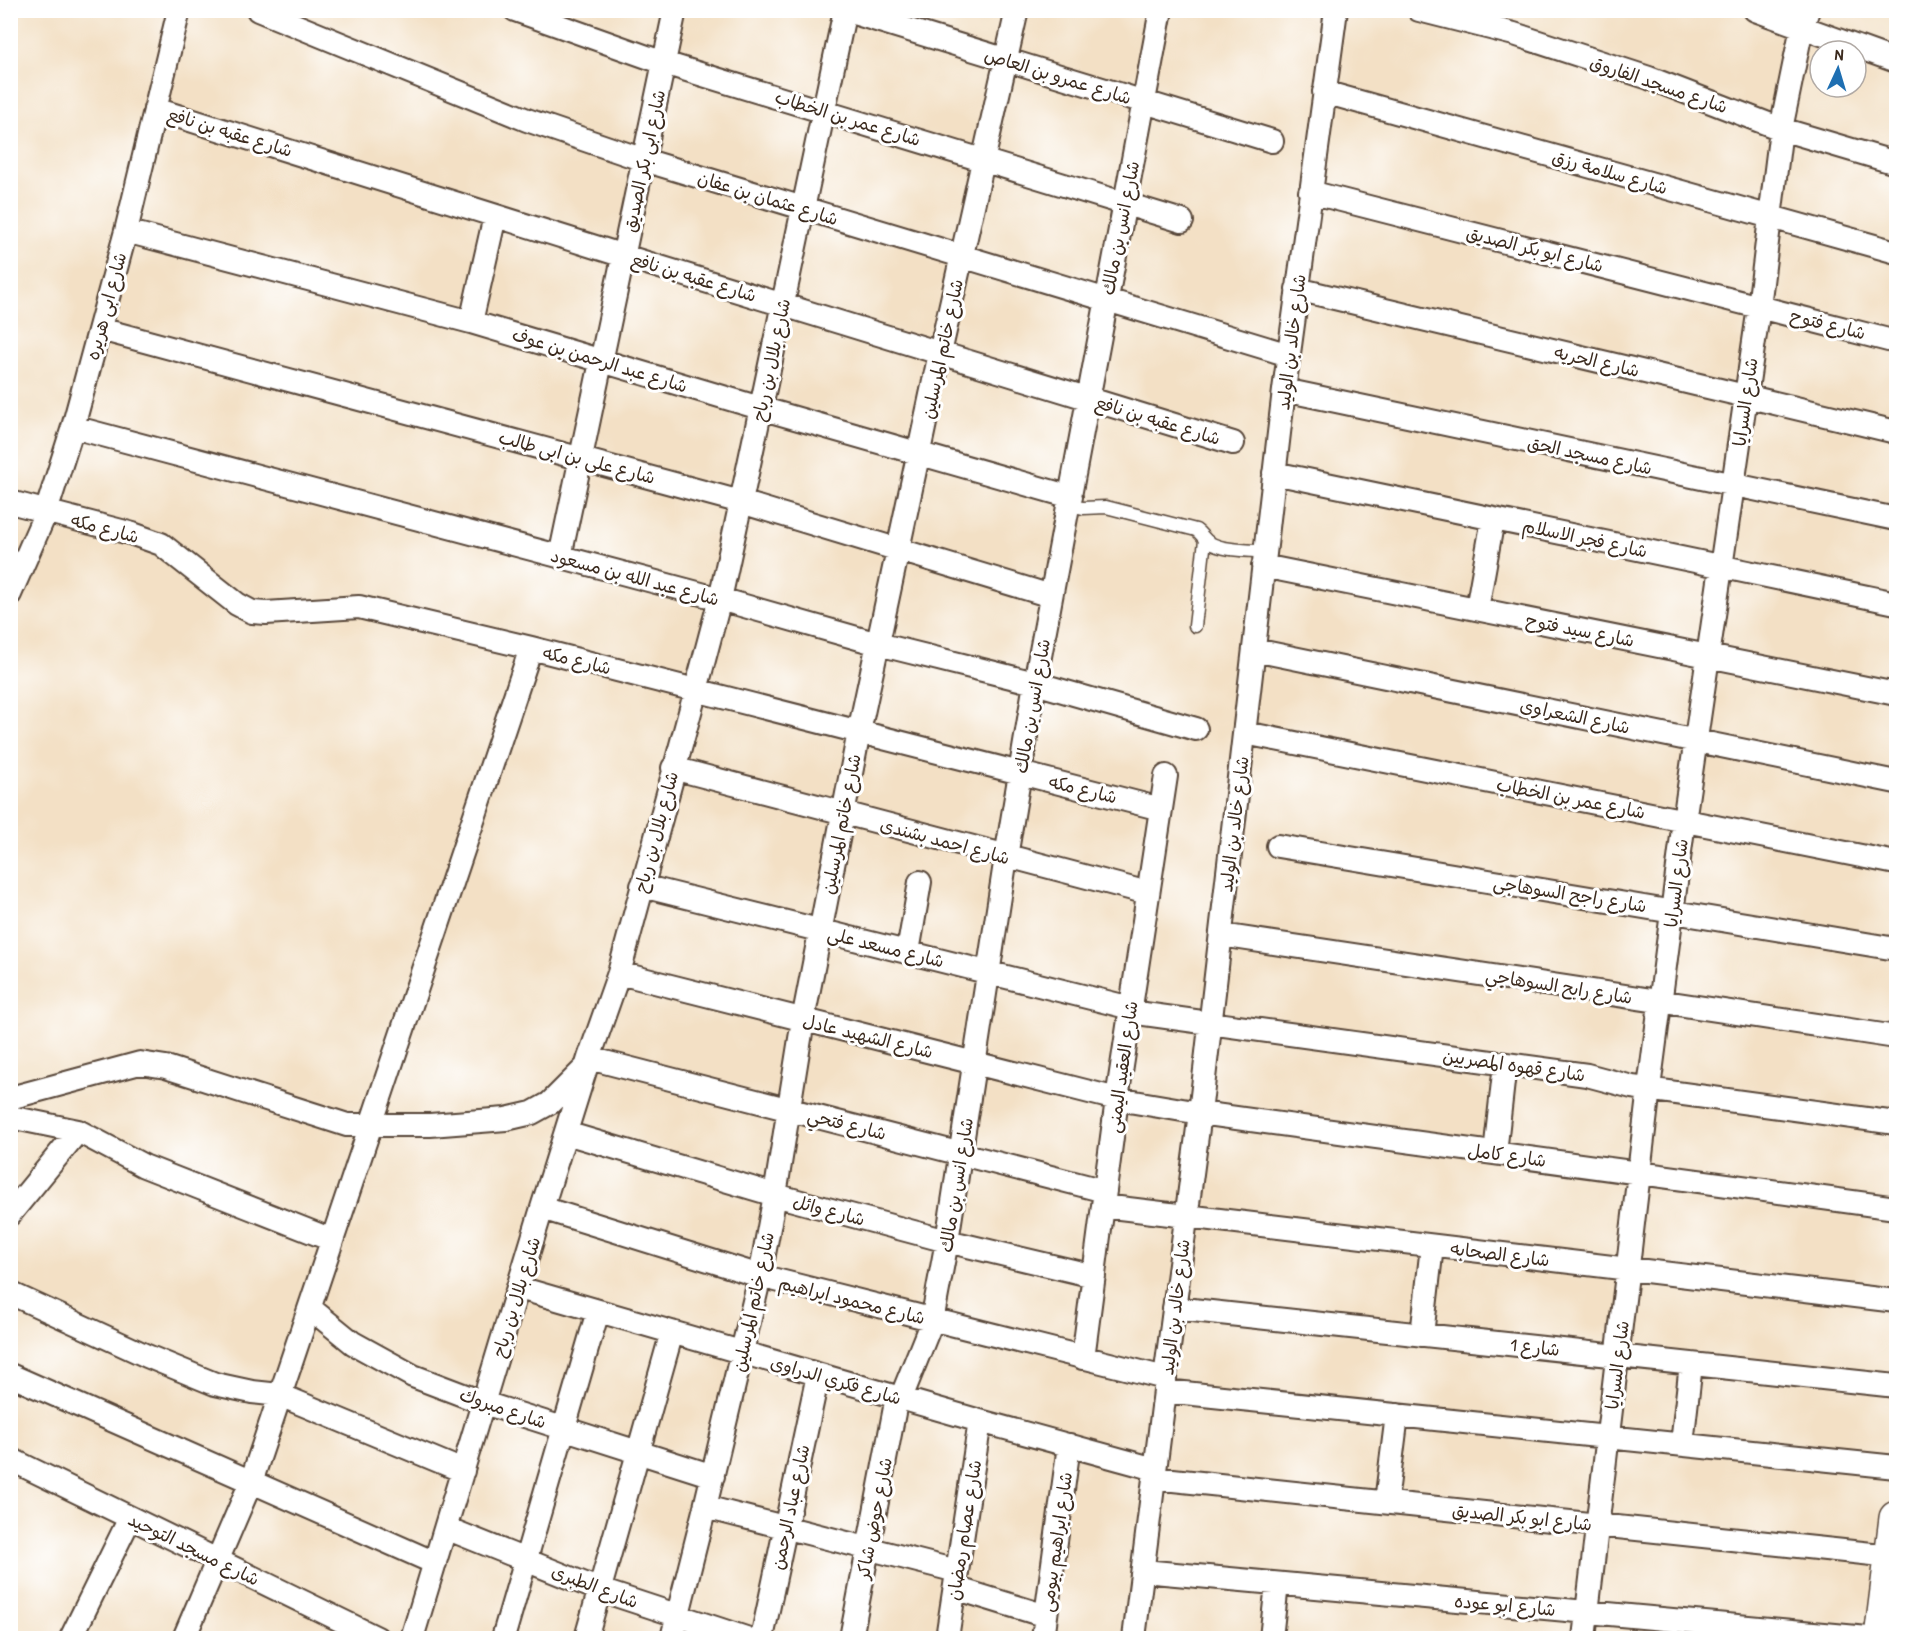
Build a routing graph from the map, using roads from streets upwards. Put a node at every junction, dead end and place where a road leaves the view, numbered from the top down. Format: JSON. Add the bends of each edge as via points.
{"nodes":[{"id":1,"x":179,"y":10,"type":"edge"},
{"id":2,"x":258,"y":10,"type":"edge"},
{"id":3,"x":515,"y":10,"type":"edge"},
{"id":4,"x":675,"y":10,"type":"edge"},
{"id":5,"x":1017,"y":10,"type":"edge"},
{"id":6,"x":1161,"y":10,"type":"edge"},
{"id":7,"x":1336,"y":10,"type":"edge"},
{"id":8,"x":1419,"y":10,"type":"edge"},
{"id":9,"x":1755,"y":10,"type":"edge"},
{"id":10,"x":844,"y":11,"type":"edge"},
{"id":11,"x":1805,"y":19,"type":"edge"},
{"id":12,"x":1007,"y":60,"type":"junction"},
{"id":13,"x":1896,"y":61,"type":"edge"},
{"id":14,"x":664,"y":63,"type":"junction"},
{"id":15,"x":1324,"y":92,"type":"junction"},
{"id":16,"x":1144,"y":102,"type":"junction"},
{"id":17,"x":155,"y":109,"type":"junction"},
{"id":18,"x":825,"y":111,"type":"junction"},
{"id":19,"x":1781,"y":129,"type":"junction"},
{"id":20,"x":1272,"y":141,"type":"dead end"},
{"id":21,"x":644,"y":160,"type":"junction"},
{"id":22,"x":985,"y":160,"type":"junction"},
{"id":23,"x":1896,"y":163,"type":"edge"},
{"id":24,"x":1310,"y":192,"type":"junction"},
{"id":25,"x":1125,"y":203,"type":"junction"},
{"id":26,"x":804,"y":208,"type":"junction"},
{"id":27,"x":495,"y":216,"type":"junction"},
{"id":28,"x":1769,"y":217,"type":"junction"},
{"id":29,"x":1182,"y":220,"type":"dead end"},
{"id":30,"x":126,"y":231,"type":"junction"},
{"id":31,"x":1896,"y":252,"type":"edge"},
{"id":32,"x":624,"y":256,"type":"junction"},
{"id":33,"x":962,"y":256,"type":"junction"},
{"id":34,"x":1297,"y":289,"type":"junction"},
{"id":35,"x":1107,"y":300,"type":"junction"},
{"id":36,"x":783,"y":305,"type":"junction"},
{"id":37,"x":1759,"y":307,"type":"junction"},
{"id":38,"x":471,"y":322,"type":"junction"},
{"id":39,"x":100,"y":329,"type":"junction"},
{"id":40,"x":1896,"y":342,"type":"edge"},
{"id":41,"x":940,"y":352,"type":"junction"},
{"id":42,"x":1289,"y":355,"type":"junction"},
{"id":43,"x":602,"y":360,"type":"junction"},
{"id":44,"x":1284,"y":390,"type":"junction"},
{"id":45,"x":1746,"y":396,"type":"junction"},
{"id":46,"x":1089,"y":398,"type":"junction"},
{"id":47,"x":760,"y":408,"type":"junction"},
{"id":48,"x":73,"y":427,"type":"junction"},
{"id":49,"x":1896,"y":432,"type":"edge"},
{"id":50,"x":1233,"y":443,"type":"dead end"},
{"id":51,"x":919,"y":454,"type":"junction"},
{"id":52,"x":581,"y":458,"type":"junction"},
{"id":53,"x":1274,"y":473,"type":"junction"},
{"id":54,"x":1733,"y":485,"type":"junction"},
{"id":55,"x":1070,"y":501,"type":"junction"},
{"id":56,"x":10,"y":502,"type":"edge"},
{"id":57,"x":741,"y":502,"type":"junction"},
{"id":58,"x":46,"y":512,"type":"junction"},
{"id":59,"x":1493,"y":519,"type":"junction"},
{"id":60,"x":1896,"y":519,"type":"edge"},
{"id":61,"x":899,"y":548,"type":"junction"},
{"id":62,"x":560,"y":557,"type":"junction"},
{"id":63,"x":1264,"y":559,"type":"junction"},
{"id":64,"x":1721,"y":566,"type":"junction"},
{"id":65,"x":10,"y":594,"type":"edge"},
{"id":66,"x":1051,"y":596,"type":"junction"},
{"id":67,"x":720,"y":599,"type":"junction"},
{"id":68,"x":1896,"y":603,"type":"edge"},
{"id":69,"x":1477,"y":609,"type":"junction"},
{"id":70,"x":878,"y":644,"type":"junction"},
{"id":71,"x":531,"y":648,"type":"junction"},
{"id":72,"x":1254,"y":650,"type":"junction"},
{"id":73,"x":1708,"y":656,"type":"junction"},
{"id":74,"x":1035,"y":684,"type":"junction"},
{"id":75,"x":696,"y":690,"type":"junction"},
{"id":76,"x":1896,"y":694,"type":"edge"},
{"id":77,"x":1196,"y":729,"type":"dead end"},
{"id":78,"x":859,"y":732,"type":"junction"},
{"id":79,"x":1245,"y":733,"type":"junction"},
{"id":80,"x":1695,"y":741,"type":"junction"},
{"id":81,"x":673,"y":768,"type":"junction"},
{"id":82,"x":1020,"y":773,"type":"junction"},
{"id":83,"x":1166,"y":776,"type":"dead end"},
{"id":84,"x":1896,"y":782,"type":"edge"},
{"id":85,"x":1161,"y":808,"type":"junction"},
{"id":86,"x":843,"y":814,"type":"junction"},
{"id":87,"x":1684,"y":821,"type":"junction"},
{"id":88,"x":1278,"y":846,"type":"dead end"},
{"id":89,"x":1006,"y":857,"type":"junction"},
{"id":90,"x":1896,"y":863,"type":"edge"},
{"id":91,"x":920,"y":882,"type":"dead end"},
{"id":92,"x":642,"y":886,"type":"junction"},
{"id":93,"x":1148,"y":893,"type":"junction"},
{"id":94,"x":1672,"y":911,"type":"junction"},
{"id":95,"x":820,"y":931,"type":"junction"},
{"id":96,"x":1221,"y":935,"type":"junction"},
{"id":97,"x":1896,"y":949,"type":"edge"},
{"id":98,"x":908,"y":952,"type":"junction"},
{"id":99,"x":989,"y":972,"type":"junction"},
{"id":100,"x":619,"y":973,"type":"junction"},
{"id":101,"x":1661,"y":1001,"type":"junction"},
{"id":102,"x":1131,"y":1010,"type":"junction"},
{"id":103,"x":803,"y":1020,"type":"junction"},
{"id":104,"x":1211,"y":1024,"type":"junction"},
{"id":105,"x":1896,"y":1037,"type":"edge"},
{"id":106,"x":588,"y":1062,"type":"junction"},
{"id":107,"x":975,"y":1063,"type":"junction"},
{"id":108,"x":1505,"y":1064,"type":"junction"},
{"id":109,"x":1649,"y":1088,"type":"junction"},
{"id":110,"x":10,"y":1098,"type":"edge"},
{"id":111,"x":1117,"y":1099,"type":"junction"},
{"id":112,"x":789,"y":1109,"type":"junction"},
{"id":113,"x":1200,"y":1113,"type":"junction"},
{"id":114,"x":10,"y":1117,"type":"edge"},
{"id":115,"x":1896,"y":1123,"type":"edge"},
{"id":116,"x":371,"y":1124,"type":"junction"},
{"id":117,"x":78,"y":1131,"type":"junction"},
{"id":118,"x":566,"y":1133,"type":"junction"},
{"id":119,"x":1495,"y":1153,"type":"junction"},
{"id":120,"x":961,"y":1154,"type":"junction"},
{"id":121,"x":1639,"y":1173,"type":"junction"},
{"id":122,"x":775,"y":1195,"type":"junction"},
{"id":123,"x":1104,"y":1199,"type":"junction"},
{"id":124,"x":542,"y":1208,"type":"junction"},
{"id":125,"x":1896,"y":1208,"type":"edge"},
{"id":126,"x":10,"y":1214,"type":"edge"},
{"id":127,"x":1187,"y":1216,"type":"junction"},
{"id":128,"x":332,"y":1240,"type":"junction"},
{"id":129,"x":947,"y":1241,"type":"junction"},
{"id":130,"x":1432,"y":1245,"type":"junction"},
{"id":131,"x":1628,"y":1269,"type":"junction"},
{"id":132,"x":760,"y":1276,"type":"junction"},
{"id":133,"x":1094,"y":1276,"type":"junction"},
{"id":134,"x":519,"y":1288,"type":"junction"},
{"id":135,"x":10,"y":1293,"type":"edge"},
{"id":136,"x":1896,"y":1301,"type":"edge"},
{"id":137,"x":310,"y":1308,"type":"junction"},
{"id":138,"x":1174,"y":1308,"type":"junction"},
{"id":139,"x":598,"y":1311,"type":"junction"},
{"id":140,"x":932,"y":1321,"type":"junction"},
{"id":141,"x":672,"y":1332,"type":"junction"},
{"id":142,"x":1422,"y":1335,"type":"junction"},
{"id":143,"x":742,"y":1353,"type":"junction"},
{"id":144,"x":1618,"y":1356,"type":"junction"},
{"id":145,"x":1083,"y":1358,"type":"junction"},
{"id":146,"x":1691,"y":1364,"type":"junction"},
{"id":147,"x":10,"y":1375,"type":"edge"},
{"id":148,"x":818,"y":1375,"type":"junction"},
{"id":149,"x":1165,"y":1385,"type":"junction"},
{"id":150,"x":1896,"y":1386,"type":"edge"},
{"id":151,"x":280,"y":1395,"type":"junction"},
{"id":152,"x":899,"y":1398,"type":"junction"},
{"id":153,"x":484,"y":1403,"type":"junction"},
{"id":154,"x":1398,"y":1415,"type":"junction"},
{"id":155,"x":980,"y":1421,"type":"junction"},
{"id":156,"x":564,"y":1428,"type":"junction"},
{"id":157,"x":1608,"y":1437,"type":"junction"},
{"id":158,"x":1682,"y":1444,"type":"junction"},
{"id":159,"x":1069,"y":1446,"type":"junction"},
{"id":160,"x":638,"y":1453,"type":"junction"},
{"id":161,"x":10,"y":1459,"type":"edge"},
{"id":162,"x":1896,"y":1467,"type":"edge"},
{"id":163,"x":463,"y":1471,"type":"junction"},
{"id":164,"x":1155,"y":1473,"type":"junction"},
{"id":165,"x":713,"y":1476,"type":"junction"},
{"id":166,"x":251,"y":1482,"type":"junction"},
{"id":167,"x":1386,"y":1502,"type":"junction"},
{"id":168,"x":705,"y":1507,"type":"junction"},
{"id":169,"x":130,"y":1518,"type":"junction"},
{"id":170,"x":1896,"y":1518,"type":"edge"},
{"id":171,"x":1598,"y":1525,"type":"junction"},
{"id":172,"x":786,"y":1527,"type":"junction"},
{"id":173,"x":446,"y":1528,"type":"junction"},
{"id":174,"x":868,"y":1548,"type":"junction"},
{"id":175,"x":1891,"y":1556,"type":"junction"},
{"id":176,"x":526,"y":1560,"type":"junction"},
{"id":177,"x":219,"y":1561,"type":"junction"},
{"id":178,"x":435,"y":1563,"type":"junction"},
{"id":179,"x":1143,"y":1571,"type":"junction"},
{"id":180,"x":956,"y":1580,"type":"junction"},
{"id":181,"x":1277,"y":1584,"type":"junction"},
{"id":182,"x":600,"y":1590,"type":"junction"},
{"id":183,"x":1587,"y":1612,"type":"junction"},
{"id":184,"x":1046,"y":1616,"type":"junction"},
{"id":185,"x":677,"y":1617,"type":"junction"},
{"id":186,"x":71,"y":1638,"type":"edge"},
{"id":187,"x":184,"y":1638,"type":"edge"},
{"id":188,"x":377,"y":1638,"type":"edge"},
{"id":189,"x":412,"y":1638,"type":"edge"},
{"id":190,"x":503,"y":1638,"type":"edge"},
{"id":191,"x":586,"y":1638,"type":"edge"},
{"id":192,"x":672,"y":1638,"type":"edge"},
{"id":193,"x":746,"y":1638,"type":"edge"},
{"id":194,"x":762,"y":1638,"type":"edge"},
{"id":195,"x":851,"y":1638,"type":"edge"},
{"id":196,"x":947,"y":1638,"type":"edge"},
{"id":197,"x":1042,"y":1638,"type":"edge"},
{"id":198,"x":1134,"y":1638,"type":"edge"},
{"id":199,"x":1271,"y":1638,"type":"edge"},
{"id":200,"x":1584,"y":1638,"type":"edge"},
{"id":201,"x":1868,"y":1638,"type":"edge"},
{"id":202,"x":1881,"y":1638,"type":"edge"}],
"edges":[{"from":1,"to":17,"type":"street","name":"شارع ابى هريره"},
{"from":2,"to":21,"type":"street","name":"شارع عثمان بن عفان","via":[[527,120]]},
{"from":3,"to":14,"type":"street","name":"شارع عمر بن الخطاب"},
{"from":4,"to":14,"type":"street","name":"شارع ابى بكر الصديق"},
{"from":5,"to":12,"type":"street","name":"شارع خاتم المرسلين"},
{"from":6,"to":16,"type":"street","name":"شارع انس بن مالك"},
{"from":7,"to":15,"type":"street","name":"شارع خالد بن الوليد"},
{"from":8,"to":19,"type":"street","name":"شارع مسجد الفاروق","via":[[1514,34],[1648,78]]},
{"from":9,"to":11,"type":"street"},
{"from":10,"to":12,"type":"street","name":"شارع عمرو بن العاص"},
{"from":10,"to":18,"type":"street","name":"شارع بلال بن رباح"},
{"from":11,"to":13,"type":"street"},
{"from":11,"to":19,"type":"street","name":"شارع السرايا"},
{"from":12,"to":16,"type":"street","name":"شارع عمرو بن العاص"},
{"from":12,"to":22,"type":"street","name":"شارع خاتم المرسلين"},
{"from":14,"to":18,"type":"street","name":"شارع عمر بن الخطاب"},
{"from":14,"to":21,"type":"street","name":"شارع ابى بكر الصديق"},
{"from":15,"to":24,"type":"street","name":"شارع خالد بن الوليد"},
{"from":15,"to":28,"type":"street","name":"شارع سلامة رزق"},
{"from":16,"to":20,"type":"street","name":"شارع عمرو بن العاص"},
{"from":16,"to":25,"type":"street","name":"شارع انس بن مالك"},
{"from":17,"to":27,"type":"street","name":"شارع عقبه بن نافع"},
{"from":17,"to":30,"type":"street","name":"شارع ابى هريره"},
{"from":18,"to":22,"type":"street","name":"شارع عمر بن الخطاب"},
{"from":18,"to":26,"type":"street","name":"شارع بلال بن رباح"},
{"from":19,"to":23,"type":"street","name":"شارع مسجد الفاروق"},
{"from":19,"to":28,"type":"street","name":"شارع السرايا"},
{"from":21,"to":26,"type":"street","name":"شارع عثمان بن عفان"},
{"from":21,"to":32,"type":"street","name":"شارع ابى بكر الصديق"},
{"from":22,"to":25,"type":"street","name":"شارع عمر بن الخطاب"},
{"from":22,"to":33,"type":"street","name":"شارع خاتم المرسلين"},
{"from":24,"to":34,"type":"street","name":"شارع خالد بن الوليد"},
{"from":24,"to":37,"type":"street","name":"شارع ابو بكر الصديق"},
{"from":25,"to":29,"type":"street","name":"شارع عمر بن الخطاب"},
{"from":25,"to":35,"type":"street","name":"شارع انس بن مالك"},
{"from":26,"to":33,"type":"street","name":"شارع عثمان بن عفان"},
{"from":26,"to":36,"type":"street","name":"شارع بلال بن رباح"},
{"from":27,"to":32,"type":"street","name":"شارع عقبه بن نافع"},
{"from":27,"to":38,"type":"street"},
{"from":28,"to":31,"type":"street","name":"شارع سلامة رزق"},
{"from":28,"to":37,"type":"street","name":"شارع السرايا"},
{"from":30,"to":38,"type":"street","name":"شارع عبد الرحمن بن عوف"},
{"from":30,"to":39,"type":"street","name":"شارع ابى هريره"},
{"from":32,"to":36,"type":"street","name":"شارع عقبه بن نافع"},
{"from":32,"to":43,"type":"street","name":"شارع ابى بكر الصديق"},
{"from":33,"to":35,"type":"street","name":"شارع عثمان بن عفان"},
{"from":33,"to":41,"type":"street","name":"شارع خاتم المرسلين"},
{"from":34,"to":42,"type":"street","name":"شارع خالد بن الوليد"},
{"from":34,"to":45,"type":"street","name":"شارع الحريه"},
{"from":35,"to":42,"type":"street","name":"شارع عثمان بن عفان"},
{"from":35,"to":46,"type":"street","name":"شارع انس بن مالك"},
{"from":36,"to":41,"type":"street","name":"شارع عقبه بن نافع"},
{"from":36,"to":47,"type":"street","name":"شارع بلال بن رباح"},
{"from":37,"to":40,"type":"street","name":"شارع فتوح"},
{"from":37,"to":45,"type":"street","name":"شارع السرايا"},
{"from":38,"to":43,"type":"street","name":"شارع عبد الرحمن بن عوف"},
{"from":39,"to":48,"type":"street","name":"شارع ابى هريره"},
{"from":39,"to":52,"type":"street","name":"شارع على بن ابى طالب"},
{"from":41,"to":46,"type":"street","name":"شارع عقبه بن نافع"},
{"from":41,"to":51,"type":"street","name":"شارع خاتم المرسلين"},
{"from":42,"to":44,"type":"street","name":"شارع خالد بن الوليد"},
{"from":43,"to":47,"type":"street","name":"شارع عبد الرحمن بن عوف"},
{"from":43,"to":52,"type":"street","name":"شارع ابى بكر الصديق"},
{"from":44,"to":53,"type":"street","name":"شارع خالد بن الوليد"},
{"from":44,"to":54,"type":"street","name":"شارع مسجد الحق"},
{"from":45,"to":49,"type":"street","name":"شارع الحريه"},
{"from":45,"to":54,"type":"street","name":"شارع السرايا"},
{"from":46,"to":50,"type":"street","name":"شارع عقبه بن نافع"},
{"from":46,"to":55,"type":"street","name":"شارع انس بن مالك"},
{"from":47,"to":51,"type":"street","name":"شارع عبد الرحمن بن عوف"},
{"from":47,"to":57,"type":"street","name":"شارع بلال بن رباح"},
{"from":48,"to":58,"type":"street","name":"شارع ابى هريره"},
{"from":48,"to":62,"type":"street","name":"شارع عبد الله بن مسعود"},
{"from":51,"to":55,"type":"street","name":"شارع عبد الرحمن بن عوف"},
{"from":51,"to":61,"type":"street","name":"شارع خاتم المرسلين"},
{"from":52,"to":57,"type":"street","name":"شارع على بن ابى طالب"},
{"from":52,"to":62,"type":"street","name":"شارع ابى بكر الصديق"},
{"from":53,"to":59,"type":"street","name":"شارع فجر الاسلام"},
{"from":53,"to":63,"type":"street","name":"شارع خالد بن الوليد"},
{"from":54,"to":60,"type":"street","name":"شارع مسجد الحق"},
{"from":54,"to":64,"type":"street","name":"شارع السرايا"},
{"from":55,"to":66,"type":"street","name":"شارع انس بن مالك"},
{"from":56,"to":58,"type":"street","name":"شارع مكه"},
{"from":57,"to":61,"type":"street","name":"شارع على بن ابى طالب"},
{"from":57,"to":67,"type":"street","name":"شارع بلال بن رباح"},
{"from":58,"to":65,"type":"street","name":"شارع ابى هريره"},
{"from":58,"to":71,"type":"street","name":"شارع مكه","via":[[161,544],[252,612],[360,607]]},
{"from":59,"to":64,"type":"street","name":"شارع فجر الاسلام"},
{"from":59,"to":69,"type":"street"},
{"from":61,"to":66,"type":"street","name":"شارع على بن ابى طالب"},
{"from":61,"to":70,"type":"street","name":"شارع خاتم المرسلين"},
{"from":62,"to":67,"type":"street","name":"شارع عبد الله بن مسعود"},
{"from":63,"to":69,"type":"street","name":"شارع سيد فتوح"},
{"from":63,"to":72,"type":"street","name":"شارع خالد بن الوليد"},
{"from":64,"to":68,"type":"street","name":"شارع فجر الاسلام"},
{"from":64,"to":73,"type":"street","name":"شارع السرايا"},
{"from":66,"to":74,"type":"street","name":"شارع انس بن مالك"},
{"from":67,"to":70,"type":"street","name":"شارع عبد الله بن مسعود"},
{"from":67,"to":75,"type":"street","name":"شارع بلال بن رباح"},
{"from":69,"to":73,"type":"street","name":"شارع سيد فتوح"},
{"from":70,"to":74,"type":"street","name":"شارع عبد الله بن مسعود"},
{"from":70,"to":78,"type":"street","name":"شارع خاتم المرسلين"},
{"from":71,"to":75,"type":"street","name":"شارع مكه"},
{"from":71,"to":116,"type":"street"},
{"from":72,"to":79,"type":"street","name":"شارع خالد بن الوليد"},
{"from":72,"to":80,"type":"street","name":"شارع الشعراوى"},
{"from":73,"to":76,"type":"street","name":"شارع سيد فتوح"},
{"from":73,"to":80,"type":"street","name":"شارع السرايا"},
{"from":74,"to":77,"type":"street","name":"شارع عبد الله بن مسعود"},
{"from":74,"to":82,"type":"street","name":"شارع انس بن مالك"},
{"from":75,"to":78,"type":"street","name":"شارع مكه"},
{"from":75,"to":81,"type":"street","name":"شارع بلال بن رباح"},
{"from":78,"to":82,"type":"street","name":"شارع مكه"},
{"from":78,"to":86,"type":"street","name":"شارع خاتم المرسلين"},
{"from":79,"to":87,"type":"street","name":"شارع عمر بن الخطاب"},
{"from":79,"to":96,"type":"street","name":"شارع خالد بن الوليد"},
{"from":80,"to":84,"type":"street","name":"شارع الشعراوى"},
{"from":80,"to":87,"type":"street","name":"شارع السرايا"},
{"from":81,"to":86,"type":"street","name":"شارع احمد بشندى"},
{"from":81,"to":92,"type":"street","name":"شارع بلال بن رباح"},
{"from":82,"to":85,"type":"street","name":"شارع مكه"},
{"from":82,"to":89,"type":"street","name":"شارع انس بن مالك"},
{"from":83,"to":85,"type":"street","name":"شارع العقيد اليمنى"},
{"from":85,"to":93,"type":"street","name":"شارع العقيد اليمنى"},
{"from":86,"to":89,"type":"street","name":"شارع احمد بشندى"},
{"from":86,"to":95,"type":"street","name":"شارع خاتم المرسلين"},
{"from":87,"to":90,"type":"street","name":"شارع عمر بن الخطاب"},
{"from":87,"to":94,"type":"street","name":"شارع السرايا"},
{"from":88,"to":94,"type":"street","name":"شارع راجح السوهاجى"},
{"from":89,"to":93,"type":"street","name":"شارع احمد بشندى"},
{"from":89,"to":99,"type":"street","name":"شارع انس بن مالك"},
{"from":91,"to":98,"type":"street"},
{"from":92,"to":95,"type":"street","name":"شارع مسعد على"},
{"from":92,"to":100,"type":"street","name":"شارع بلال بن رباح"},
{"from":93,"to":102,"type":"street","name":"شارع العقيد اليمنى"},
{"from":94,"to":97,"type":"street","name":"شارع راجح السوهاجى"},
{"from":94,"to":101,"type":"street","name":"شارع السرايا"},
{"from":95,"to":98,"type":"street","name":"شارع مسعد على"},
{"from":95,"to":103,"type":"street","name":"شارع خاتم المرسلين"},
{"from":96,"to":101,"type":"street","name":"شارع رابح السوهاجي"},
{"from":96,"to":104,"type":"street","name":"شارع خالد بن الوليد"},
{"from":98,"to":99,"type":"street","name":"شارع مسعد على"},
{"from":99,"to":102,"type":"street","name":"شارع مسعد على"},
{"from":99,"to":107,"type":"street","name":"شارع انس بن مالك"},
{"from":100,"to":103,"type":"street","name":"شارع الشهيد عادل"},
{"from":100,"to":106,"type":"street","name":"شارع بلال بن رباح"},
{"from":101,"to":105,"type":"street","name":"شارع رابح السوهاجي"},
{"from":101,"to":109,"type":"street","name":"شارع السرايا"},
{"from":102,"to":104,"type":"street","name":"شارع قهوه المصريين"},
{"from":102,"to":111,"type":"street","name":"شارع العقيد اليمنى"},
{"from":103,"to":107,"type":"street","name":"شارع الشهيد عادل"},
{"from":103,"to":112,"type":"street","name":"شارع خاتم المرسلين"},
{"from":104,"to":108,"type":"street","name":"شارع قهوه المصريين"},
{"from":104,"to":113,"type":"street","name":"شارع خالد بن الوليد"},
{"from":106,"to":112,"type":"street","name":"شارع فتحي"},
{"from":106,"to":116,"type":"street","via":[[550,1103],[532,1113],[430,1125]]},
{"from":106,"to":118,"type":"street","name":"شارع بلال بن رباح"},
{"from":107,"to":111,"type":"street","name":"شارع الشهيد عادل"},
{"from":107,"to":120,"type":"street","name":"شارع انس بن مالك"},
{"from":108,"to":109,"type":"street","name":"شارع قهوه المصريين"},
{"from":108,"to":119,"type":"street"},
{"from":109,"to":115,"type":"street","name":"شارع قهوه المصريين"},
{"from":109,"to":121,"type":"street","name":"شارع السرايا"},
{"from":110,"to":116,"type":"street","via":[[140,1063],[166,1067],[347,1125]]},
{"from":111,"to":113,"type":"street","name":"شارع كامل"},
{"from":111,"to":123,"type":"street","name":"شارع العقيد اليمنى"},
{"from":112,"to":120,"type":"street","name":"شارع فتحي"},
{"from":112,"to":122,"type":"street","name":"شارع خاتم المرسلين"},
{"from":113,"to":119,"type":"street","name":"شارع كامل"},
{"from":113,"to":127,"type":"street","name":"شارع خالد بن الوليد"},
{"from":114,"to":117,"type":"street"},
{"from":116,"to":128,"type":"street"},
{"from":117,"to":126,"type":"street"},
{"from":117,"to":128,"type":"street","via":[[144,1166]]},
{"from":118,"to":122,"type":"street","name":"شارع وائل"},
{"from":118,"to":124,"type":"street","name":"شارع بلال بن رباح"},
{"from":119,"to":121,"type":"street","name":"شارع كامل"},
{"from":120,"to":123,"type":"street","name":"شارع فتحي"},
{"from":120,"to":129,"type":"street","name":"شارع انس بن مالك"},
{"from":121,"to":125,"type":"street","name":"شارع كامل"},
{"from":121,"to":131,"type":"street","name":"شارع السرايا"},
{"from":122,"to":129,"type":"street","name":"شارع وائل"},
{"from":122,"to":132,"type":"street","name":"شارع خاتم المرسلين"},
{"from":123,"to":127,"type":"street","name":"شارع الصحابه"},
{"from":123,"to":133,"type":"street","name":"شارع العقيد اليمنى"},
{"from":124,"to":132,"type":"street","name":"شارع محمود ابراهيم"},
{"from":124,"to":134,"type":"street","name":"شارع بلال بن رباح"},
{"from":127,"to":130,"type":"street","name":"شارع الصحابه"},
{"from":127,"to":138,"type":"street","name":"شارع خالد بن الوليد"},
{"from":128,"to":137,"type":"street"},
{"from":129,"to":133,"type":"street","name":"شارع وائل"},
{"from":129,"to":140,"type":"street","name":"شارع انس بن مالك"},
{"from":130,"to":131,"type":"street","name":"شارع الصحابه"},
{"from":130,"to":142,"type":"street"},
{"from":131,"to":136,"type":"street","name":"شارع الصحابه"},
{"from":131,"to":144,"type":"street","name":"شارع السرايا"},
{"from":132,"to":140,"type":"street","name":"شارع محمود ابراهيم"},
{"from":132,"to":143,"type":"street","name":"شارع خاتم المرسلين"},
{"from":133,"to":145,"type":"street","name":"شارع العقيد اليمنى"},
{"from":134,"to":139,"type":"street","name":"شارع فكري الدراوى"},
{"from":134,"to":153,"type":"street","name":"شارع بلال بن رباح"},
{"from":135,"to":151,"type":"street","via":[[214,1383]]},
{"from":137,"to":151,"type":"street"},
{"from":137,"to":153,"type":"street","name":"شارع مبروك","via":[[353,1343],[412,1376]]},
{"from":138,"to":142,"type":"street","name":"شارع 1"},
{"from":138,"to":149,"type":"street","name":"شارع خالد بن الوليد"},
{"from":139,"to":141,"type":"street","name":"شارع فكري الدراوى"},
{"from":139,"to":156,"type":"street"},
{"from":140,"to":145,"type":"street","name":"شارع محمود ابراهيم"},
{"from":140,"to":152,"type":"street","name":"شارع انس بن مالك"},
{"from":141,"to":143,"type":"street","name":"شارع فكري الدراوى"},
{"from":141,"to":160,"type":"street"},
{"from":142,"to":144,"type":"street","name":"شارع 1"},
{"from":143,"to":148,"type":"street","name":"شارع فكري الدراوى"},
{"from":143,"to":165,"type":"street","name":"شارع خاتم المرسلين"},
{"from":144,"to":146,"type":"street","name":"شارع 1"},
{"from":144,"to":157,"type":"street","name":"شارع السرايا"},
{"from":145,"to":149,"type":"street","name":"شارع محمود ابراهيم"},
{"from":146,"to":150,"type":"street","name":"شارع 1"},
{"from":146,"to":158,"type":"street"},
{"from":147,"to":166,"type":"street"},
{"from":148,"to":152,"type":"street","name":"شارع فكري الدراوى"},
{"from":148,"to":172,"type":"street","name":"شارع عباد الرحمن"},
{"from":149,"to":154,"type":"street","name":"شارع محمود ابراهيم"},
{"from":149,"to":164,"type":"street","name":"شارع خالد بن الوليد"},
{"from":151,"to":163,"type":"street"},
{"from":151,"to":166,"type":"street"},
{"from":152,"to":155,"type":"street","name":"شارع فكري الدراوى"},
{"from":152,"to":174,"type":"street","name":"شارع حوض شاكر"},
{"from":153,"to":156,"type":"street","name":"شارع مبروك"},
{"from":153,"to":163,"type":"street","name":"شارع بلال بن رباح"},
{"from":154,"to":157,"type":"street","name":"شارع محمود ابراهيم"},
{"from":154,"to":167,"type":"street"},
{"from":155,"to":159,"type":"street","name":"شارع فكري الدراوى"},
{"from":155,"to":180,"type":"street","name":"شارع عصام رمضان"},
{"from":156,"to":160,"type":"street","name":"شارع مبروك"},
{"from":156,"to":176,"type":"street"},
{"from":157,"to":158,"type":"street","name":"شارع محمود ابراهيم"},
{"from":157,"to":171,"type":"street","name":"شارع السرايا"},
{"from":158,"to":162,"type":"street","name":"شارع محمود ابراهيم"},
{"from":159,"to":164,"type":"street","name":"شارع فكري الدراوى"},
{"from":159,"to":184,"type":"street","name":"شارع ابراهيم بيومى"},
{"from":160,"to":165,"type":"street","name":"شارع مبروك"},
{"from":160,"to":182,"type":"street"},
{"from":161,"to":169,"type":"street","name":"شارع مسجد التوحيد"},
{"from":163,"to":173,"type":"street","name":"شارع بلال بن رباح"},
{"from":164,"to":167,"type":"street","name":"شارع ابو بكر الصديق"},
{"from":164,"to":179,"type":"street","name":"شارع خالد بن الوليد"},
{"from":165,"to":168,"type":"street","name":"شارع خاتم المرسلين"},
{"from":166,"to":177,"type":"street"},
{"from":166,"to":178,"type":"street"},
{"from":167,"to":171,"type":"street","name":"شارع ابو بكر الصديق"},
{"from":168,"to":172,"type":"street"},
{"from":168,"to":185,"type":"street","name":"شارع خاتم المرسلين"},
{"from":169,"to":177,"type":"street","name":"شارع مسجد التوحيد"},
{"from":169,"to":186,"type":"street"},
{"from":170,"to":175,"type":"street"},
{"from":171,"to":175,"type":"street","name":"شارع ابو بكر الصديق"},
{"from":171,"to":183,"type":"street","name":"شارع السرايا"},
{"from":172,"to":174,"type":"street"},
{"from":172,"to":194,"type":"street","name":"شارع عباد الرحمن"},
{"from":173,"to":176,"type":"street","name":"شارع الطبرى"},
{"from":173,"to":178,"type":"street","name":"شارع بلال بن رباح"},
{"from":174,"to":180,"type":"street"},
{"from":174,"to":195,"type":"street","name":"شارع حوض شاكر"},
{"from":175,"to":202,"type":"street"},
{"from":176,"to":182,"type":"street","name":"شارع الطبرى"},
{"from":176,"to":190,"type":"street"},
{"from":177,"to":187,"type":"street"},
{"from":177,"to":188,"type":"street","name":"شارع مسجد التوحيد"},
{"from":178,"to":189,"type":"street","name":"شارع بلال بن رباح"},
{"from":179,"to":181,"type":"street","name":"شارع ابو عوده"},
{"from":179,"to":198,"type":"street","name":"شارع خالد بن الوليد"},
{"from":180,"to":184,"type":"street"},
{"from":180,"to":196,"type":"street","name":"شارع عصام رمضان"},
{"from":181,"to":183,"type":"street","name":"شارع ابو عوده"},
{"from":181,"to":199,"type":"street"},
{"from":182,"to":185,"type":"street","name":"شارع الطبرى"},
{"from":182,"to":191,"type":"street"},
{"from":183,"to":200,"type":"street","name":"شارع السرايا"},
{"from":183,"to":201,"type":"street","name":"شارع ابو عوده"},
{"from":184,"to":197,"type":"street","name":"شارع ابراهيم بيومى"},
{"from":185,"to":192,"type":"street","name":"شارع خاتم المرسلين"},
{"from":185,"to":193,"type":"street","name":"شارع الطبرى"}]}
